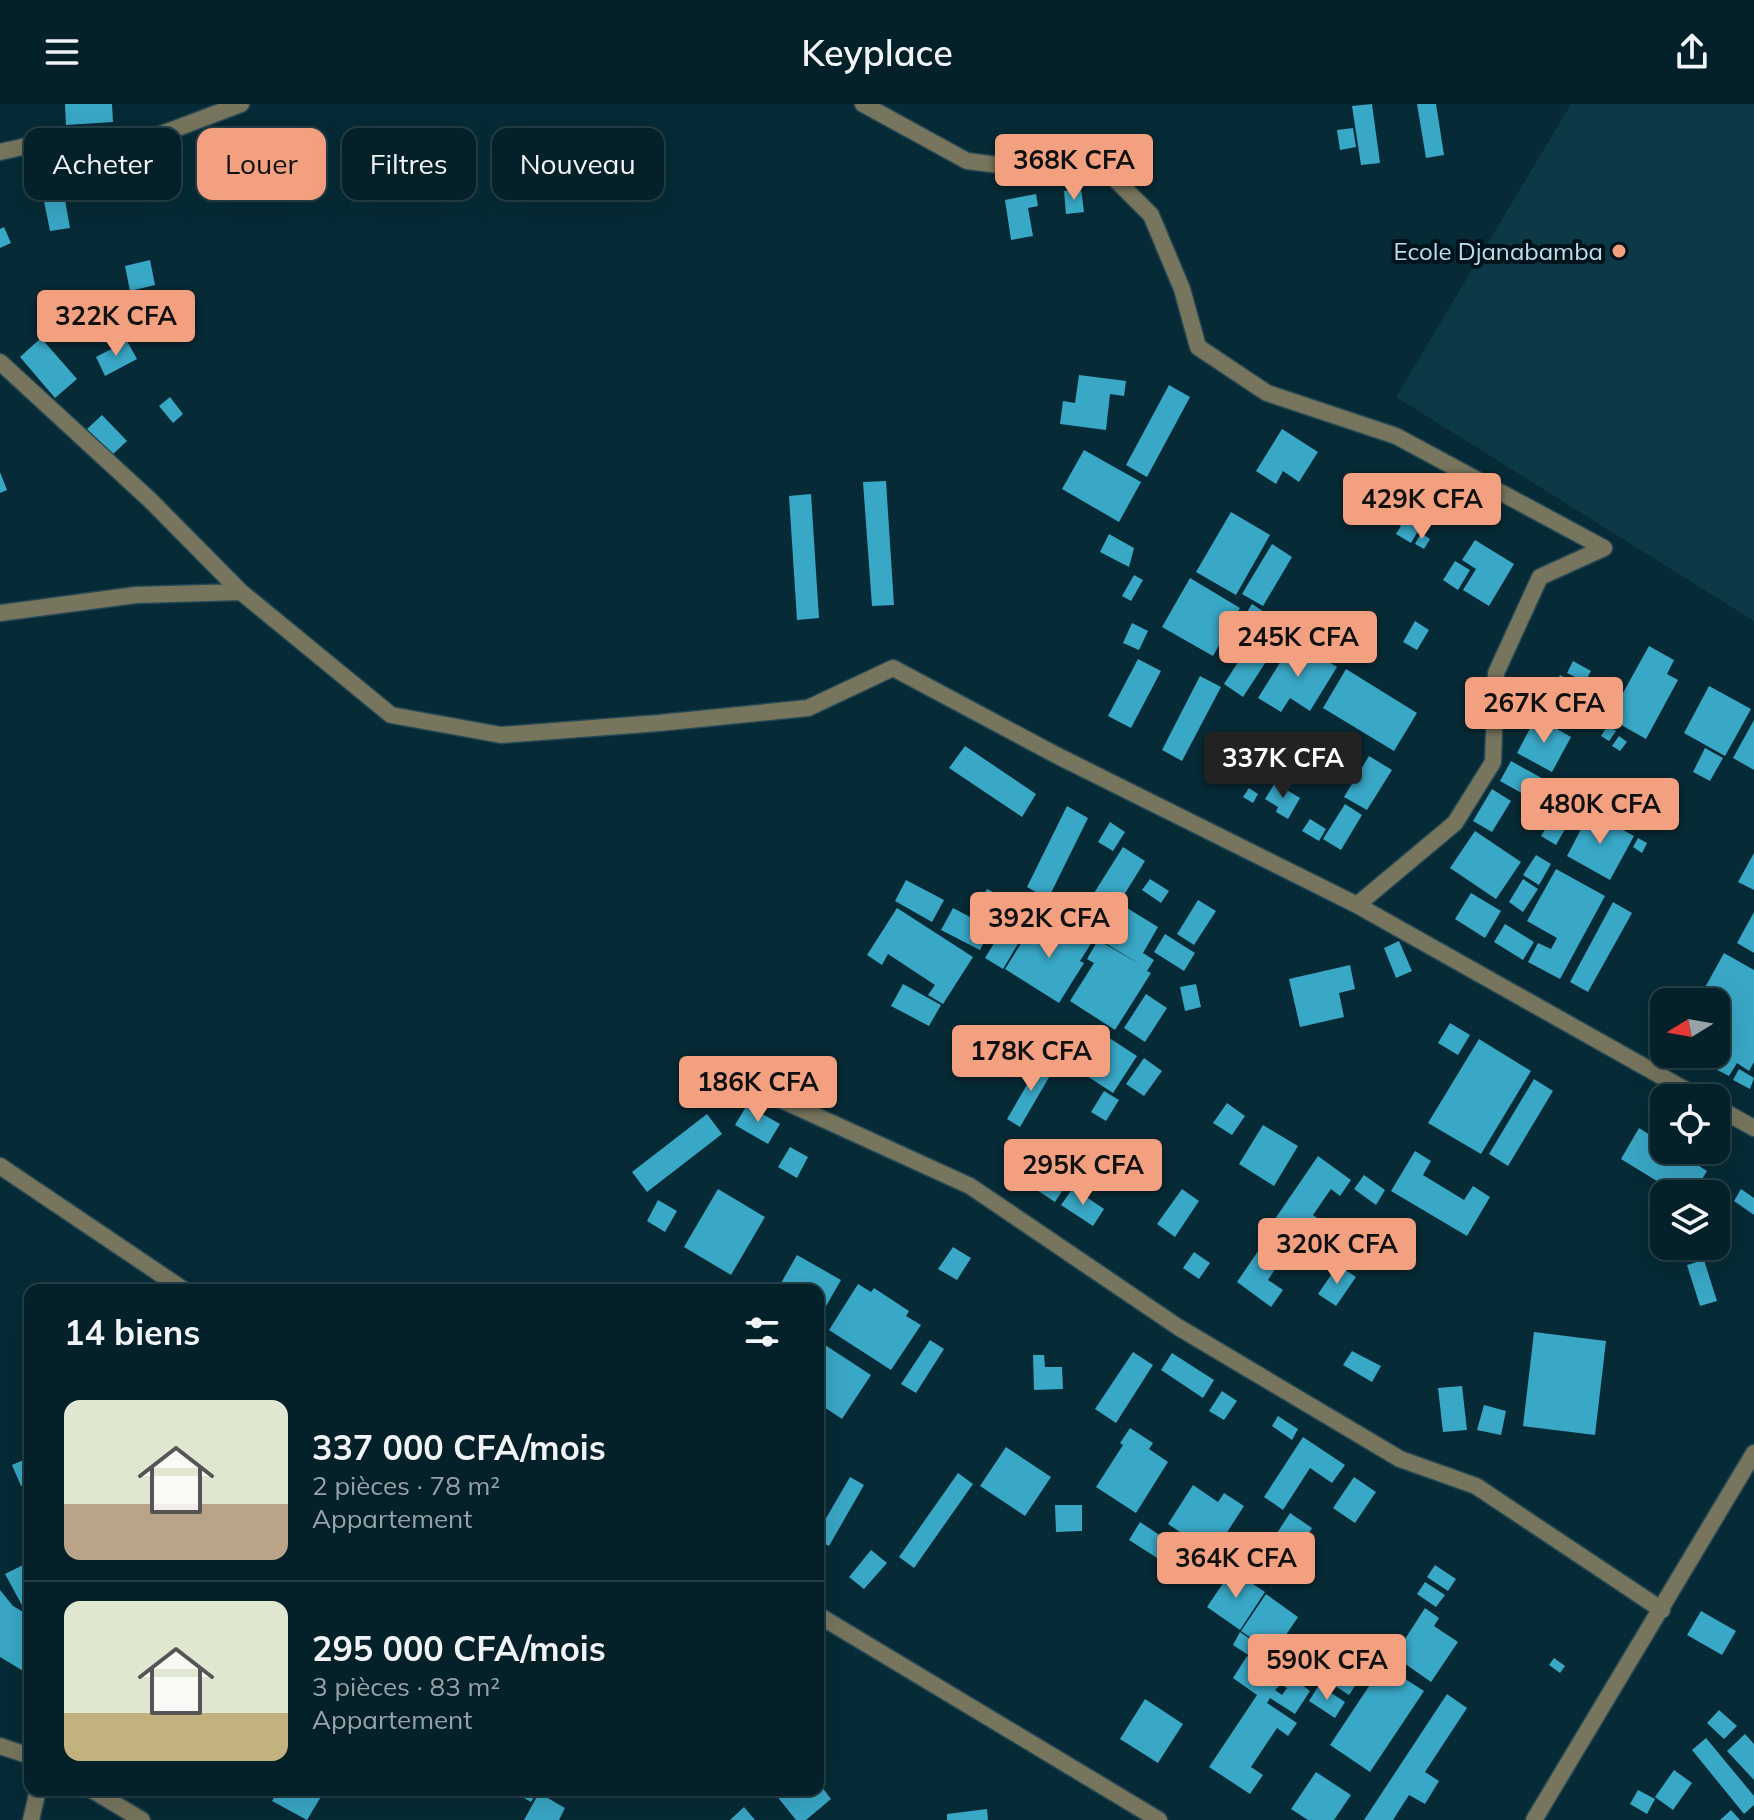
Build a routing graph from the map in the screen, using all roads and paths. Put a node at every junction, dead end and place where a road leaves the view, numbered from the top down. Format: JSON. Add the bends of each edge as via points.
{"nodes":[{"id":1,"x":241,"y":104,"type":"edge"},
{"id":2,"x":863,"y":104,"type":"edge"},
{"id":3,"x":0,"y":152,"type":"edge"},
{"id":4,"x":0,"y":362,"type":"edge"},
{"id":5,"x":241,"y":592,"type":"junction"},
{"id":6,"x":0,"y":613,"type":"edge"},
{"id":7,"x":1357,"y":905,"type":"junction"},
{"id":8,"x":1675,"y":1084,"type":"edge"},
{"id":9,"x":766,"y":1093,"type":"dead end"},
{"id":10,"x":1730,"y":1115,"type":"edge"},
{"id":11,"x":1754,"y":1128,"type":"edge"},
{"id":12,"x":0,"y":1166,"type":"edge"},
{"id":13,"x":175,"y":1284,"type":"edge"},
{"id":14,"x":1754,"y":1453,"type":"edge"},
{"id":15,"x":1662,"y":1610,"type":"junction"},
{"id":16,"x":824,"y":1619,"type":"edge"},
{"id":17,"x":0,"y":1746,"type":"edge"},
{"id":18,"x":24,"y":1754,"type":"edge"},
{"id":19,"x":37,"y":1796,"type":"edge"},
{"id":20,"x":102,"y":1796,"type":"edge"},
{"id":21,"x":31,"y":1820,"type":"edge"},
{"id":22,"x":142,"y":1820,"type":"edge"},
{"id":23,"x":1159,"y":1820,"type":"edge"},
{"id":24,"x":1534,"y":1820,"type":"edge"}],
"edges":[{"from":1,"to":3,"type":"street","via":[[151,138],[40,143]]},
{"from":2,"to":7,"type":"street","via":[[967,161],[1053,172],[1100,164],[1151,215],[1182,289],[1198,347],[1267,393],[1396,436],[1604,548],[1540,577],[1496,673],[1493,762],[1455,823]]},
{"from":4,"to":5,"type":"street"},
{"from":5,"to":6,"type":"street","via":[[136,595]]},
{"from":5,"to":7,"type":"street","via":[[391,715],[501,735],[808,708],[893,668]]},
{"from":7,"to":8,"type":"street"},
{"from":9,"to":15,"type":"street","via":[[970,1186],[1178,1327],[1400,1459],[1476,1486]]},
{"from":10,"to":11,"type":"street"},
{"from":12,"to":13,"type":"street"},
{"from":14,"to":15,"type":"street"},
{"from":15,"to":24,"type":"street"},
{"from":16,"to":23,"type":"street"},
{"from":17,"to":18,"type":"street"},
{"from":19,"to":21,"type":"street"},
{"from":20,"to":22,"type":"street"}]}
